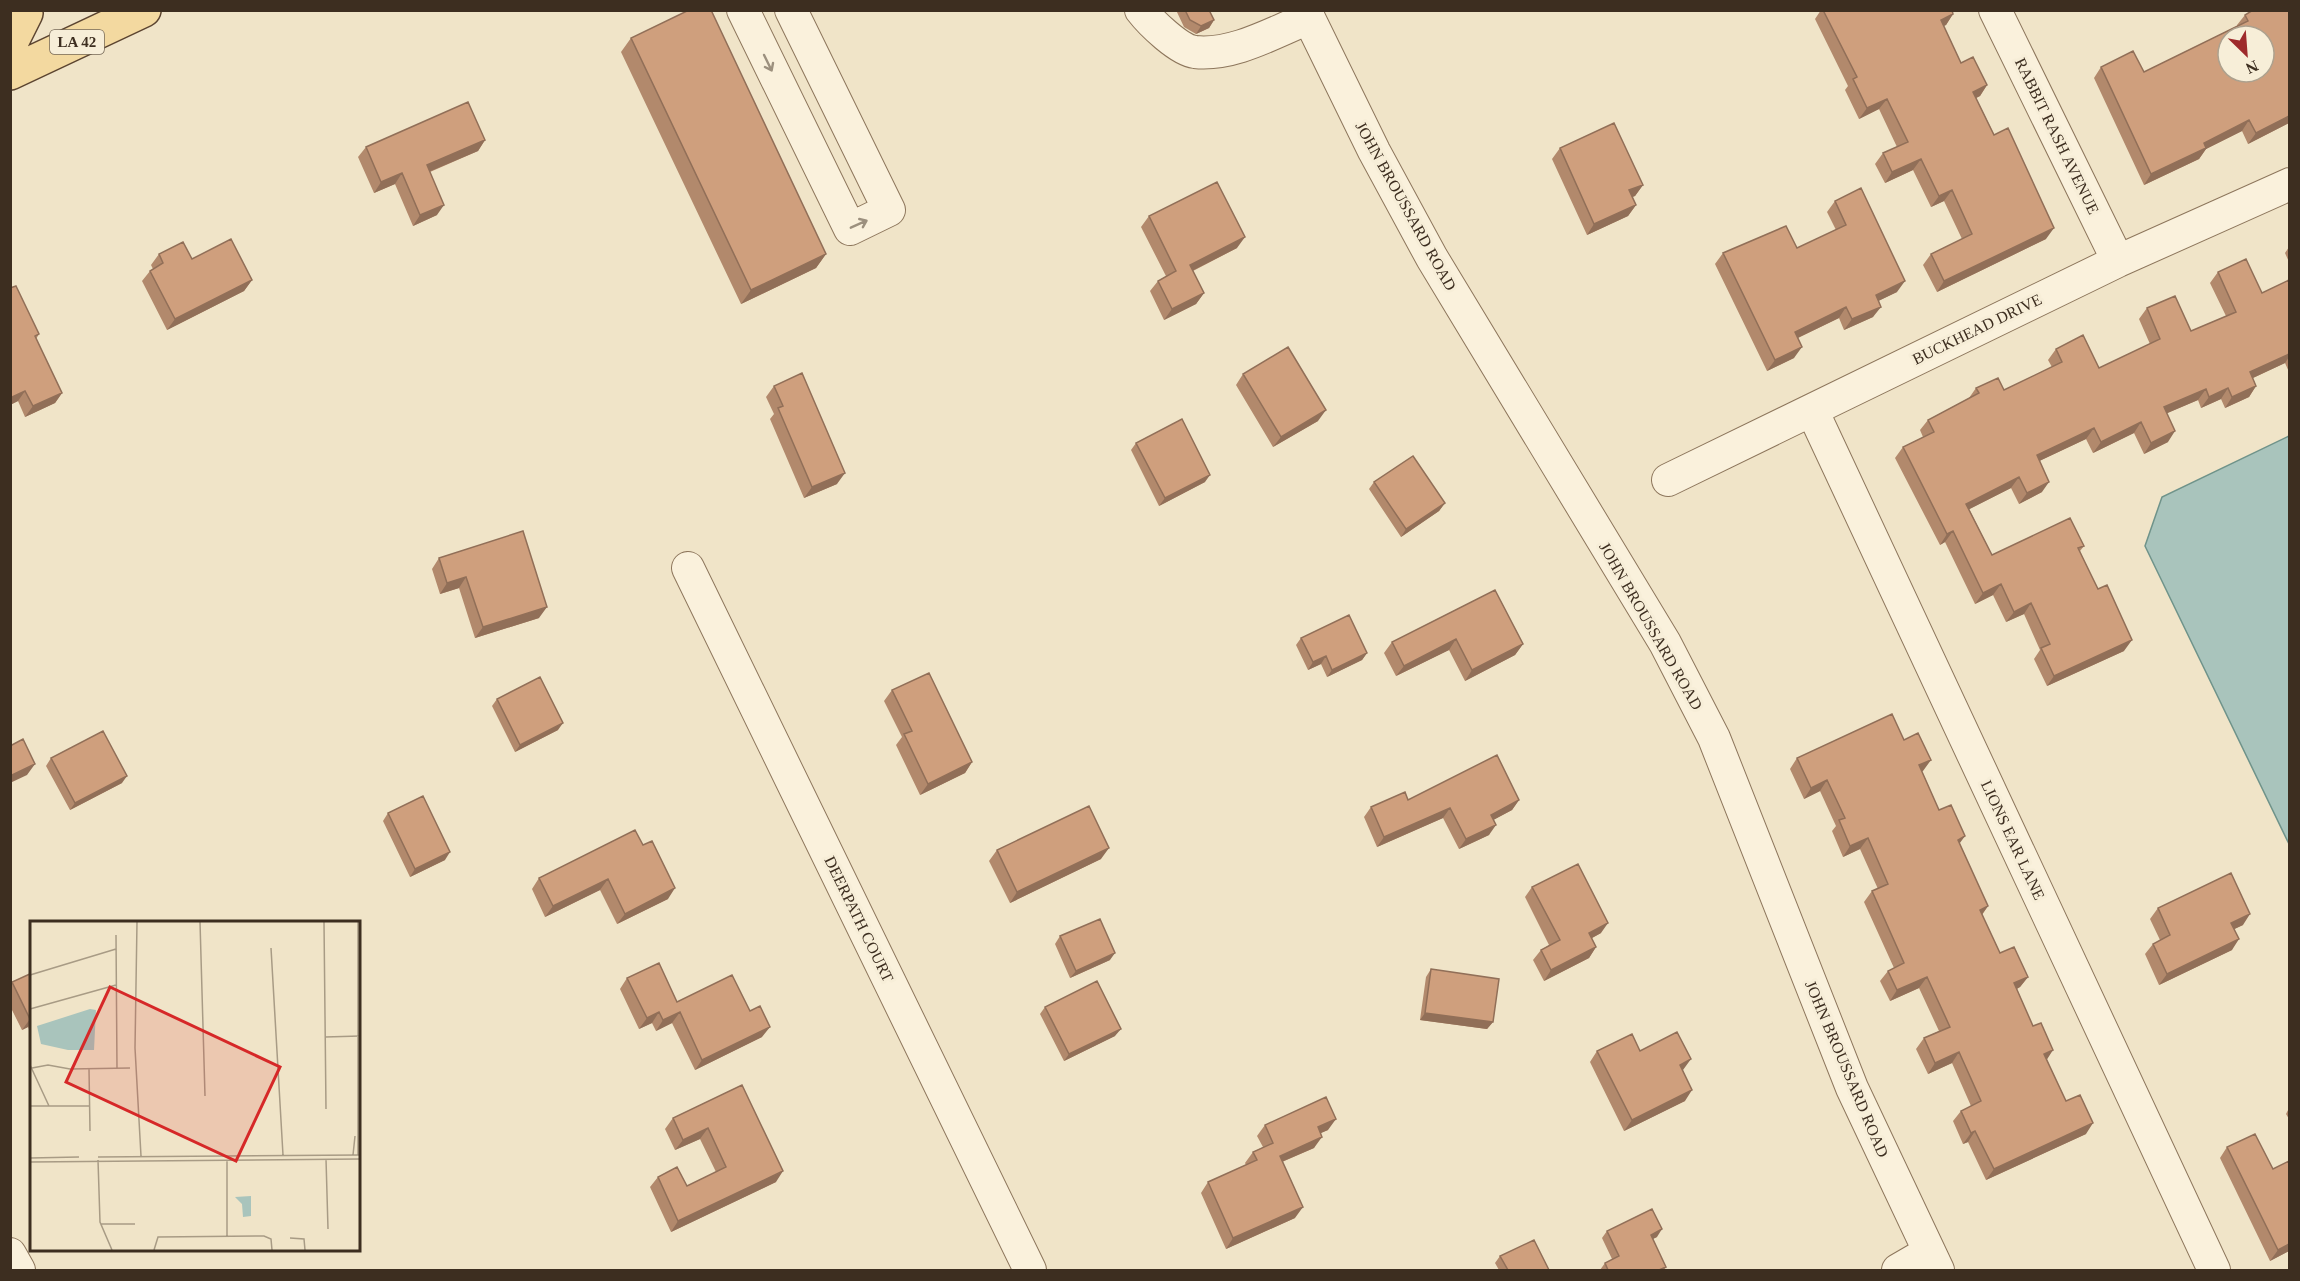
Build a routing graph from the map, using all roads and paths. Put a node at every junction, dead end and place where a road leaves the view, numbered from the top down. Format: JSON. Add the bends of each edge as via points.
{"nodes":[{"id":1,"x":144,"y":10,"type":"edge"},
{"id":2,"x":743,"y":10,"type":"edge"},
{"id":3,"x":791,"y":10,"type":"edge"},
{"id":4,"x":1141,"y":10,"type":"edge"},
{"id":5,"x":1995,"y":10,"type":"edge"},
{"id":6,"x":22,"y":14,"type":"edge"},
{"id":7,"x":1307,"y":14,"type":"edge"},
{"id":8,"x":10,"y":45,"type":"edge"},
{"id":9,"x":10,"y":73,"type":"edge"},
{"id":10,"x":2289,"y":184,"type":"edge"},
{"id":11,"x":2118,"y":261,"type":"junction"},
{"id":12,"x":1812,"y":410,"type":"junction"},
{"id":13,"x":1668,"y":480,"type":"dead end"},
{"id":14,"x":688,"y":568,"type":"dead end"},
{"id":15,"x":10,"y":1254,"type":"edge"},
{"id":16,"x":1934,"y":1261,"type":"edge"},
{"id":17,"x":19,"y":1270,"type":"edge"},
{"id":18,"x":1030,"y":1270,"type":"edge"},
{"id":19,"x":1898,"y":1270,"type":"edge"},
{"id":20,"x":2214,"y":1270,"type":"edge"}],
"edges":[{"from":1,"to":9,"type":"main road","number":"LA 42"},
{"from":2,"to":3,"type":"street","one_way":true,"via":[[850,229],[889,210]]},
{"from":4,"to":7,"type":"street","via":[[1154,27],[1192,52],[1229,50]]},
{"from":5,"to":11,"type":"street","name":"RABBIT RASH AVENUE"},
{"from":6,"to":8,"type":"main road"},
{"from":7,"to":16,"type":"street","name":"JOHN BROUSSARD ROAD","via":[[1432,258],[1665,644],[1714,738],[1852,1088]]},
{"from":10,"to":11,"type":"street","name":"BUCKHEAD DRIVE"},
{"from":11,"to":12,"type":"street","name":"BUCKHEAD DRIVE"},
{"from":12,"to":13,"type":"street","name":"BUCKHEAD DRIVE"},
{"from":12,"to":20,"type":"street","name":"LIONS EAR LANE"},
{"from":14,"to":18,"type":"street","name":"DEERPATH COURT"},
{"from":15,"to":17,"type":"street"},
{"from":16,"to":19,"type":"street"}]}
